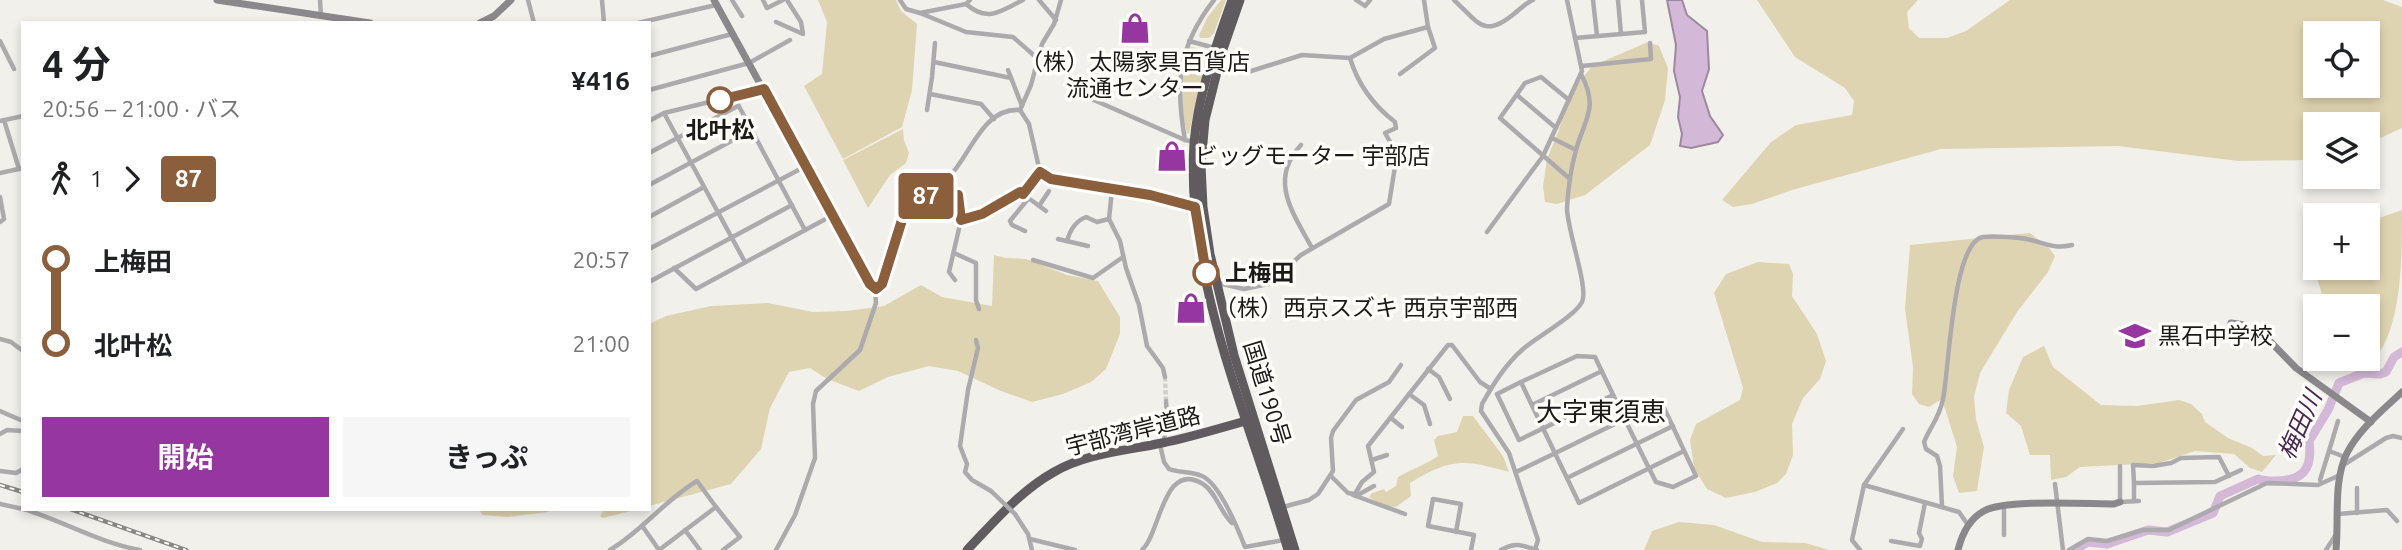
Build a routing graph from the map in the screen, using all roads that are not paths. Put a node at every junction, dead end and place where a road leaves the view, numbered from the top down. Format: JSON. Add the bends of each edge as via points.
{"nodes":[{"id":1,"x":218,"y":0,"type":"edge"},
{"id":2,"x":320,"y":0,"type":"edge"},
{"id":3,"x":511,"y":0,"type":"edge"},
{"id":4,"x":528,"y":0,"type":"edge"},
{"id":5,"x":602,"y":0,"type":"edge"},
{"id":6,"x":732,"y":0,"type":"edge"},
{"id":7,"x":763,"y":0,"type":"edge"},
{"id":8,"x":785,"y":0,"type":"edge"},
{"id":9,"x":900,"y":0,"type":"edge"},
{"id":10,"x":1023,"y":0,"type":"edge"},
{"id":11,"x":1039,"y":0,"type":"edge"},
{"id":12,"x":1061,"y":0,"type":"edge"},
{"id":13,"x":1214,"y":0,"type":"edge"},
{"id":14,"x":1232,"y":0,"type":"edge"},
{"id":15,"x":1240,"y":0,"type":"edge"},
{"id":16,"x":1356,"y":0,"type":"edge"},
{"id":17,"x":1370,"y":0,"type":"edge"},
{"id":18,"x":1424,"y":0,"type":"edge"},
{"id":19,"x":1454,"y":0,"type":"edge"},
{"id":20,"x":1533,"y":0,"type":"edge"},
{"id":21,"x":1567,"y":0,"type":"edge"},
{"id":22,"x":1593,"y":0,"type":"edge"},
{"id":23,"x":1618,"y":0,"type":"edge"},
{"id":24,"x":1642,"y":0,"type":"edge"},
{"id":25,"x":243,"y":2,"type":"edge"},
{"id":26,"x":715,"y":2,"type":"edge"},
{"id":27,"x":968,"y":2,"type":"edge"},
{"id":28,"x":920,"y":13,"type":"junction"},
{"id":29,"x":321,"y":16,"type":"junction"},
{"id":30,"x":742,"y":16,"type":"dead end"},
{"id":31,"x":1056,"y":20,"type":"junction"},
{"id":32,"x":356,"y":21,"type":"edge"},
{"id":33,"x":484,"y":21,"type":"edge"},
{"id":34,"x":533,"y":21,"type":"edge"},
{"id":35,"x":604,"y":21,"type":"edge"},
{"id":36,"x":645,"y":21,"type":"edge"},
{"id":37,"x":776,"y":22,"type":"dead end"},
{"id":38,"x":1428,"y":27,"type":"junction"},
{"id":39,"x":733,"y":34,"type":"junction"},
{"id":40,"x":1621,"y":34,"type":"junction"},
{"id":41,"x":1597,"y":36,"type":"junction"},
{"id":42,"x":1576,"y":38,"type":"junction"},
{"id":43,"x":790,"y":40,"type":"dead end"},
{"id":44,"x":0,"y":41,"type":"edge"},
{"id":45,"x":1188,"y":41,"type":"junction"},
{"id":46,"x":935,"y":43,"type":"dead end"},
{"id":47,"x":1650,"y":43,"type":"dead end"},
{"id":48,"x":1219,"y":50,"type":"junction"},
{"id":49,"x":651,"y":55,"type":"edge"},
{"id":50,"x":1037,"y":58,"type":"junction"},
{"id":51,"x":1350,"y":58,"type":"junction"},
{"id":52,"x":934,"y":62,"type":"junction"},
{"id":53,"x":750,"y":63,"type":"junction"},
{"id":54,"x":1582,"y":65,"type":"junction"},
{"id":55,"x":14,"y":69,"type":"dead end"},
{"id":56,"x":1008,"y":70,"type":"dead end"},
{"id":57,"x":1400,"y":74,"type":"dead end"},
{"id":58,"x":1581,"y":74,"type":"junction"},
{"id":59,"x":1011,"y":78,"type":"junction"},
{"id":60,"x":651,"y":89,"type":"edge"},
{"id":61,"x":764,"y":89,"type":"junction"},
{"id":62,"x":930,"y":94,"type":"junction"},
{"id":63,"x":1080,"y":94,"type":"dead end"},
{"id":64,"x":1517,"y":95,"type":"junction"},
{"id":65,"x":734,"y":97,"type":"junction"},
{"id":66,"x":1569,"y":100,"type":"junction"},
{"id":67,"x":738,"y":106,"type":"junction"},
{"id":68,"x":1021,"y":108,"type":"junction"},
{"id":69,"x":927,"y":110,"type":"dead end"},
{"id":70,"x":664,"y":113,"type":"junction"},
{"id":71,"x":21,"y":116,"type":"edge"},
{"id":72,"x":994,"y":119,"type":"junction"},
{"id":73,"x":651,"y":120,"type":"edge"},
{"id":74,"x":2,"y":121,"type":"edge"},
{"id":75,"x":1556,"y":128,"type":"junction"},
{"id":76,"x":752,"y":130,"type":"junction"},
{"id":77,"x":678,"y":138,"type":"junction"},
{"id":78,"x":1551,"y":138,"type":"junction"},
{"id":79,"x":1194,"y":141,"type":"junction"},
{"id":80,"x":1301,"y":145,"type":"dead end"},
{"id":81,"x":1576,"y":150,"type":"junction"},
{"id":82,"x":651,"y":152,"type":"edge"},
{"id":83,"x":1543,"y":156,"type":"junction"},
{"id":84,"x":691,"y":163,"type":"junction"},
{"id":85,"x":806,"y":166,"type":"junction"},
{"id":86,"x":21,"y":168,"type":"edge"},
{"id":87,"x":1040,"y":172,"type":"junction"},
{"id":88,"x":0,"y":173,"type":"edge"},
{"id":89,"x":1571,"y":179,"type":"junction"},
{"id":90,"x":779,"y":180,"type":"junction"},
{"id":91,"x":651,"y":184,"type":"edge"},
{"id":92,"x":704,"y":187,"type":"junction"},
{"id":93,"x":933,"y":190,"type":"junction"},
{"id":94,"x":1112,"y":190,"type":"junction"},
{"id":95,"x":1049,"y":191,"type":"dead end"},
{"id":96,"x":1023,"y":194,"type":"junction"},
{"id":97,"x":0,"y":197,"type":"edge"},
{"id":98,"x":1028,"y":200,"type":"junction"},
{"id":99,"x":792,"y":205,"type":"junction"},
{"id":100,"x":1039,"y":206,"type":"junction"},
{"id":101,"x":1199,"y":207,"type":"junction"},
{"id":102,"x":1046,"y":211,"type":"dead end"},
{"id":103,"x":718,"y":212,"type":"junction"},
{"id":104,"x":833,"y":215,"type":"junction"},
{"id":105,"x":651,"y":216,"type":"edge"},
{"id":106,"x":1109,"y":219,"type":"junction"},
{"id":107,"x":961,"y":220,"type":"junction"},
{"id":108,"x":0,"y":222,"type":"edge"},
{"id":109,"x":805,"y":230,"type":"junction"},
{"id":110,"x":1025,"y":231,"type":"dead end"},
{"id":111,"x":1487,"y":232,"type":"dead end"},
{"id":112,"x":732,"y":238,"type":"junction"},
{"id":113,"x":1058,"y":239,"type":"dead end"},
{"id":114,"x":1067,"y":241,"type":"junction"},
{"id":115,"x":2072,"y":245,"type":"dead end"},
{"id":116,"x":1088,"y":247,"type":"dead end"},
{"id":117,"x":651,"y":248,"type":"edge"},
{"id":118,"x":1312,"y":248,"type":"junction"},
{"id":119,"x":954,"y":253,"type":"junction"},
{"id":120,"x":1123,"y":257,"type":"junction"},
{"id":121,"x":1034,"y":260,"type":"dead end"},
{"id":122,"x":745,"y":262,"type":"junction"},
{"id":123,"x":674,"y":268,"type":"junction"},
{"id":124,"x":955,"y":280,"type":"dead end"},
{"id":125,"x":651,"y":281,"type":"edge"},
{"id":126,"x":1215,"y":282,"type":"junction"},
{"id":127,"x":873,"y":286,"type":"junction"},
{"id":128,"x":979,"y":309,"type":"dead end"},
{"id":129,"x":2231,"y":323,"type":"dead end"},
{"id":130,"x":0,"y":339,"type":"edge"},
{"id":131,"x":976,"y":340,"type":"dead end"},
{"id":132,"x":21,"y":350,"type":"edge"},
{"id":133,"x":1401,"y":365,"type":"dead end"},
{"id":134,"x":1428,"y":369,"type":"junction"},
{"id":135,"x":1602,"y":371,"type":"junction"},
{"id":136,"x":1165,"y":377,"type":"tunnel mouth"},
{"id":137,"x":1521,"y":382,"type":"junction"},
{"id":138,"x":1491,"y":389,"type":"junction"},
{"id":139,"x":2402,"y":392,"type":"edge"},
{"id":140,"x":1409,"y":394,"type":"junction"},
{"id":141,"x":1613,"y":395,"type":"junction"},
{"id":142,"x":1450,"y":398,"type":"dead end"},
{"id":143,"x":1166,"y":401,"type":"tunnel mouth"},
{"id":144,"x":1532,"y":405,"type":"junction"},
{"id":145,"x":0,"y":411,"type":"edge"},
{"id":146,"x":1167,"y":416,"type":"tunnel mouth"},
{"id":147,"x":1391,"y":418,"type":"junction"},
{"id":148,"x":1625,"y":419,"type":"junction"},
{"id":149,"x":21,"y":420,"type":"edge"},
{"id":150,"x":1249,"y":420,"type":"junction"},
{"id":151,"x":2338,"y":421,"type":"dead end"},
{"id":152,"x":2371,"y":422,"type":"junction"},
{"id":153,"x":1430,"y":424,"type":"dead end"},
{"id":154,"x":1673,"y":426,"type":"junction"},
{"id":155,"x":1402,"y":427,"type":"dead end"},
{"id":156,"x":1543,"y":428,"type":"junction"},
{"id":157,"x":1903,"y":429,"type":"dead end"},
{"id":158,"x":1166,"y":430,"type":"tunnel mouth"},
{"id":159,"x":21,"y":431,"type":"edge"},
{"id":160,"x":0,"y":435,"type":"edge"},
{"id":161,"x":2402,"y":438,"type":"edge"},
{"id":162,"x":1164,"y":439,"type":"dead end"},
{"id":163,"x":1637,"y":444,"type":"junction"},
{"id":164,"x":1161,"y":449,"type":"dead end"},
{"id":165,"x":1684,"y":451,"type":"junction"},
{"id":166,"x":2329,"y":451,"type":"junction"},
{"id":167,"x":1555,"y":453,"type":"junction"},
{"id":168,"x":1387,"y":455,"type":"dead end"},
{"id":169,"x":1372,"y":460,"type":"junction"},
{"id":170,"x":2343,"y":462,"type":"junction"},
{"id":171,"x":2120,"y":466,"type":"dead end"},
{"id":172,"x":1650,"y":469,"type":"junction"},
{"id":173,"x":21,"y":470,"type":"edge"},
{"id":174,"x":2241,"y":470,"type":"dead end"},
{"id":175,"x":0,"y":471,"type":"edge"},
{"id":176,"x":1516,"y":472,"type":"junction"},
{"id":177,"x":2340,"y":475,"type":"junction"},
{"id":178,"x":2228,"y":476,"type":"junction"},
{"id":179,"x":1331,"y":477,"type":"junction"},
{"id":180,"x":1567,"y":478,"type":"junction"},
{"id":181,"x":2320,"y":480,"type":"dead end"},
{"id":182,"x":2134,"y":483,"type":"junction"},
{"id":183,"x":2055,"y":484,"type":"dead end"},
{"id":184,"x":1864,"y":485,"type":"junction"},
{"id":185,"x":1374,"y":486,"type":"dead end"},
{"id":186,"x":2357,"y":488,"type":"dead end"},
{"id":187,"x":1354,"y":495,"type":"junction"},
{"id":188,"x":2119,"y":502,"type":"junction"},
{"id":189,"x":1925,"y":503,"type":"junction"},
{"id":190,"x":0,"y":504,"type":"edge"},
{"id":191,"x":2004,"y":505,"type":"junction"},
{"id":192,"x":2058,"y":505,"type":"junction"},
{"id":193,"x":1942,"y":506,"type":"junction"},
{"id":194,"x":716,"y":507,"type":"junction"},
{"id":195,"x":1283,"y":507,"type":"junction"},
{"id":196,"x":21,"y":508,"type":"edge"},
{"id":197,"x":30,"y":511,"type":"edge"},
{"id":198,"x":2357,"y":513,"type":"junction"},
{"id":199,"x":1405,"y":514,"type":"dead end"},
{"id":200,"x":2338,"y":514,"type":"junction"},
{"id":201,"x":2397,"y":521,"type":"dead end"},
{"id":202,"x":1968,"y":525,"type":"junction"},
{"id":203,"x":1235,"y":526,"type":"junction"},
{"id":204,"x":643,"y":527,"type":"junction"},
{"id":205,"x":685,"y":530,"type":"junction"},
{"id":206,"x":1456,"y":531,"type":"junction"},
{"id":207,"x":2337,"y":534,"type":"junction"},
{"id":208,"x":2004,"y":535,"type":"dead end"},
{"id":209,"x":1030,"y":539,"type":"junction"},
{"id":210,"x":1891,"y":541,"type":"dead end"},
{"id":211,"x":1287,"y":545,"type":"edge"},
{"id":212,"x":1250,"y":548,"type":"edge"},
{"id":213,"x":140,"y":550,"type":"edge"},
{"id":214,"x":611,"y":550,"type":"edge"},
{"id":215,"x":701,"y":550,"type":"edge"},
{"id":216,"x":723,"y":550,"type":"edge"},
{"id":217,"x":776,"y":550,"type":"edge"},
{"id":218,"x":967,"y":550,"type":"edge"},
{"id":219,"x":1032,"y":550,"type":"edge"},
{"id":220,"x":1075,"y":550,"type":"edge"},
{"id":221,"x":1142,"y":550,"type":"edge"},
{"id":222,"x":1295,"y":550,"type":"edge"},
{"id":223,"x":1471,"y":550,"type":"edge"},
{"id":224,"x":1502,"y":550,"type":"edge"},
{"id":225,"x":1536,"y":550,"type":"edge"},
{"id":226,"x":1860,"y":550,"type":"edge"},
{"id":227,"x":1958,"y":550,"type":"edge"},
{"id":228,"x":2063,"y":550,"type":"edge"},
{"id":229,"x":2069,"y":550,"type":"edge"},
{"id":230,"x":2326,"y":550,"type":"edge"},
{"id":231,"x":2336,"y":550,"type":"edge"}],
"edges":[{"from":1,"to":25,"type":"street"},
{"from":2,"to":29,"type":"street"},
{"from":3,"to":33,"type":"street"},
{"from":4,"to":34,"type":"street"},
{"from":5,"to":35,"type":"street"},
{"from":6,"to":30,"type":"street"},
{"from":7,"to":8,"type":"street","via":[[767,8]]},
{"from":8,"to":37,"type":"street","via":[[801,22],[803,34]]},
{"from":9,"to":28,"type":"street","via":[[906,9]]},
{"from":10,"to":27,"type":"street","via":[[986,15]]},
{"from":11,"to":31,"type":"street"},
{"from":12,"to":31,"type":"street"},
{"from":13,"to":45,"type":"street"},
{"from":14,"to":48,"type":"highway","name":"国道190号"},
{"from":15,"to":48,"type":"highway","name":"国道190号"},
{"from":16,"to":17,"type":"street","via":[[1365,6]]},
{"from":18,"to":38,"type":"street"},
{"from":19,"to":20,"type":"street","via":[[1479,24],[1491,27]]},
{"from":21,"to":42,"type":"street"},
{"from":22,"to":41,"type":"street"},
{"from":23,"to":40,"type":"street"},
{"from":24,"to":40,"type":"street","via":[[1645,32]]},
{"from":25,"to":29,"type":"street"},
{"from":26,"to":36,"type":"street"},
{"from":26,"to":39,"type":"street"},
{"from":27,"to":28,"type":"street"},
{"from":28,"to":50,"type":"street","via":[[966,32],[1013,37]]},
{"from":29,"to":32,"type":"street"},
{"from":31,"to":50,"type":"street"},
{"from":38,"to":51,"type":"street","via":[[1384,39]]},
{"from":38,"to":57,"type":"street","via":[[1435,48]]},
{"from":39,"to":49,"type":"street"},
{"from":39,"to":53,"type":"street"},
{"from":40,"to":41,"type":"street"},
{"from":41,"to":42,"type":"street"},
{"from":42,"to":54,"type":"street"},
{"from":43,"to":53,"type":"street"},
{"from":44,"to":55,"type":"street"},
{"from":45,"to":48,"type":"street"},
{"from":45,"to":79,"type":"street","via":[[1178,89]]},
{"from":46,"to":52,"type":"street"},
{"from":47,"to":54,"type":"street","via":[[1651,59]]},
{"from":48,"to":51,"type":"street","via":[[1248,72],[1302,55]]},
{"from":48,"to":79,"type":"highway","name":"国道190号","via":[[1209,102]]},
{"from":50,"to":68,"type":"street"},
{"from":51,"to":118,"type":"street","via":[[1366,93],[1395,121],[1396,128],[1385,133],[1397,154],[1392,188],[1387,207]]},
{"from":52,"to":59,"type":"street"},
{"from":52,"to":62,"type":"street"},
{"from":53,"to":60,"type":"street"},
{"from":53,"to":61,"type":"street"},
{"from":54,"to":58,"type":"street"},
{"from":56,"to":59,"type":"street"},
{"from":58,"to":66,"type":"street"},
{"from":58,"to":81,"type":"street","via":[[1591,105]]},
{"from":59,"to":68,"type":"street"},
{"from":61,"to":65,"type":"street"},
{"from":61,"to":85,"type":"street"},
{"from":62,"to":69,"type":"street"},
{"from":62,"to":72,"type":"street","via":[[981,104]]},
{"from":63,"to":79,"type":"street"},
{"from":64,"to":66,"type":"street","via":[[1525,83],[1541,77]]},
{"from":64,"to":75,"type":"street"},
{"from":64,"to":83,"type":"street","via":[[1500,118]]},
{"from":65,"to":67,"type":"street"},
{"from":65,"to":70,"type":"street"},
{"from":66,"to":75,"type":"street"},
{"from":67,"to":76,"type":"street"},
{"from":67,"to":77,"type":"street"},
{"from":68,"to":72,"type":"street"},
{"from":68,"to":87,"type":"street"},
{"from":70,"to":73,"type":"street"},
{"from":70,"to":77,"type":"street"},
{"from":71,"to":74,"type":"street"},
{"from":72,"to":93,"type":"street","via":[[979,133],[956,170]]},
{"from":74,"to":86,"type":"street"},
{"from":75,"to":78,"type":"street"},
{"from":76,"to":84,"type":"street"},
{"from":76,"to":90,"type":"street"},
{"from":77,"to":82,"type":"street"},
{"from":77,"to":84,"type":"street"},
{"from":78,"to":81,"type":"street"},
{"from":78,"to":83,"type":"street"},
{"from":79,"to":101,"type":"highway","name":"国道190号"},
{"from":80,"to":118,"type":"street","via":[[1287,163],[1285,192]]},
{"from":81,"to":89,"type":"street"},
{"from":83,"to":89,"type":"street"},
{"from":83,"to":111,"type":"street"},
{"from":84,"to":91,"type":"street"},
{"from":84,"to":92,"type":"street"},
{"from":85,"to":90,"type":"street"},
{"from":85,"to":104,"type":"street"},
{"from":86,"to":88,"type":"street"},
{"from":87,"to":94,"type":"street","via":[[1051,179]]},
{"from":87,"to":96,"type":"street"},
{"from":89,"to":138,"type":"street","via":[[1568,224],[1584,296],[1580,305],[1509,361]]},
{"from":90,"to":99,"type":"street"},
{"from":90,"to":103,"type":"street"},
{"from":92,"to":103,"type":"street"},
{"from":92,"to":105,"type":"street"},
{"from":93,"to":107,"type":"street","via":[[958,195]]},
{"from":93,"to":127,"type":"street","via":[[902,220],[882,284]]},
{"from":94,"to":101,"type":"street"},
{"from":94,"to":106,"type":"street"},
{"from":95,"to":100,"type":"street"},
{"from":96,"to":98,"type":"street"},
{"from":96,"to":107,"type":"street"},
{"from":97,"to":108,"type":"street","via":[[4,219]]},
{"from":98,"to":100,"type":"street"},
{"from":98,"to":110,"type":"street","via":[[1010,221]]},
{"from":99,"to":109,"type":"street"},
{"from":99,"to":112,"type":"street"},
{"from":100,"to":102,"type":"street"},
{"from":101,"to":126,"type":"highway","name":"国道190号"},
{"from":101,"to":150,"type":"highway","name":"国道190号","via":[[1207,280]]},
{"from":103,"to":112,"type":"street"},
{"from":103,"to":117,"type":"street"},
{"from":104,"to":109,"type":"street"},
{"from":104,"to":127,"type":"street"},
{"from":106,"to":114,"type":"street","via":[[1080,220]]},
{"from":106,"to":120,"type":"street"},
{"from":107,"to":119,"type":"street"},
{"from":109,"to":122,"type":"street"},
{"from":112,"to":122,"type":"street"},
{"from":112,"to":123,"type":"street"},
{"from":113,"to":114,"type":"street"},
{"from":114,"to":116,"type":"street"},
{"from":115,"to":193,"type":"street","via":[[1982,237],[1973,244],[1957,282],[1944,398],[1924,442],[1940,466]]},
{"from":118,"to":126,"type":"street","via":[[1260,287],[1244,289]]},
{"from":119,"to":124,"type":"street","via":[[949,272]]},
{"from":119,"to":128,"type":"street","via":[[976,262]]},
{"from":120,"to":121,"type":"street","via":[[1093,278]]},
{"from":120,"to":136,"type":"street","via":[[1147,346]]},
{"from":122,"to":123,"type":"street","via":[[695,289]]},
{"from":123,"to":125,"type":"street"},
{"from":126,"to":150,"type":"highway","name":"国道190号"},
{"from":127,"to":217,"type":"street","via":[[876,303],[860,350],[816,391],[815,458],[795,515]]},
{"from":129,"to":152,"type":"street","via":[[2260,331],[2296,368]]},
{"from":130,"to":132,"type":"street"},
{"from":131,"to":209,"type":"street","bridge":true,"via":[[960,446],[967,459],[965,472],[1015,514]]},
{"from":133,"to":179,"type":"street","via":[[1389,382],[1356,400],[1334,431]]},
{"from":134,"to":138,"type":"street","via":[[1452,345],[1480,382]]},
{"from":134,"to":140,"type":"street"},
{"from":134,"to":142,"type":"street","via":[[1439,377]]},
{"from":135,"to":137,"type":"street","via":[[1595,357],[1577,356]]},
{"from":135,"to":141,"type":"street"},
{"from":135,"to":144,"type":"street"},
{"from":137,"to":144,"type":"street"},
{"from":137,"to":156,"type":"street","via":[[1497,394],[1519,440]]},
{"from":138,"to":176,"type":"street","via":[[1481,411]]},
{"from":139,"to":152,"type":"street"},
{"from":140,"to":147,"type":"street"},
{"from":140,"to":153,"type":"street","via":[[1423,405]]},
{"from":141,"to":148,"type":"street"},
{"from":141,"to":156,"type":"street"},
{"from":143,"to":146,"type":"street"},
{"from":144,"to":156,"type":"street"},
{"from":145,"to":149,"type":"street"},
{"from":147,"to":155,"type":"street"},
{"from":147,"to":169,"type":"street","via":[[1368,446]]},
{"from":148,"to":154,"type":"street","via":[[1661,402]]},
{"from":148,"to":163,"type":"street"},
{"from":148,"to":167,"type":"street"},
{"from":150,"to":195,"type":"highway","name":"国道190号"},
{"from":150,"to":211,"type":"highway","name":"国道190号"},
{"from":150,"to":218,"type":"highway","name":"宇部湾岸道路","via":[[1064,466],[1021,495]]},
{"from":151,"to":166,"type":"street"},
{"from":152,"to":170,"type":"street"},
{"from":154,"to":163,"type":"street"},
{"from":154,"to":165,"type":"street"},
{"from":156,"to":167,"type":"street"},
{"from":157,"to":184,"type":"street"},
{"from":158,"to":162,"type":"street"},
{"from":159,"to":160,"type":"street","via":[[7,430]]},
{"from":161,"to":170,"type":"street","via":[[2386,438]]},
{"from":163,"to":172,"type":"street"},
{"from":163,"to":180,"type":"street"},
{"from":164,"to":203,"type":"street","via":[[1169,469],[1208,480]]},
{"from":165,"to":172,"type":"street"},
{"from":165,"to":172,"type":"street","via":[[1696,476],[1673,487],[1656,482]]},
{"from":166,"to":170,"type":"street"},
{"from":166,"to":181,"type":"street"},
{"from":167,"to":176,"type":"street"},
{"from":167,"to":180,"type":"street"},
{"from":168,"to":169,"type":"street"},
{"from":169,"to":187,"type":"street","via":[[1374,472]]},
{"from":170,"to":177,"type":"street"},
{"from":171,"to":188,"type":"street"},
{"from":172,"to":180,"type":"street","via":[[1579,503]]},
{"from":173,"to":175,"type":"street"},
{"from":174,"to":178,"type":"street"},
{"from":176,"to":225,"type":"street","via":[[1538,540]]},
{"from":177,"to":200,"type":"street"},
{"from":177,"to":229,"type":"street","via":[[2318,485],[2267,483],[2169,530],[2143,530],[2107,541],[2088,539]]},
{"from":178,"to":182,"type":"street","via":[[2215,482]]},
{"from":178,"to":182,"type":"street","via":[[2219,457],[2181,458],[2161,466],[2133,465]]},
{"from":179,"to":187,"type":"street"},
{"from":179,"to":195,"type":"street","via":[[1314,498]]},
{"from":182,"to":188,"type":"street","via":[[2137,501]]},
{"from":183,"to":192,"type":"street"},
{"from":184,"to":189,"type":"street"},
{"from":184,"to":226,"type":"street","via":[[1852,540]]},
{"from":185,"to":187,"type":"street"},
{"from":186,"to":198,"type":"street"},
{"from":187,"to":199,"type":"street"},
{"from":188,"to":192,"type":"street"},
{"from":189,"to":193,"type":"street"},
{"from":189,"to":210,"type":"street","via":[[1920,546]]},
{"from":190,"to":196,"type":"street"},
{"from":191,"to":192,"type":"street"},
{"from":191,"to":202,"type":"street","via":[[1985,510]]},
{"from":191,"to":208,"type":"street"},
{"from":192,"to":228,"type":"street"},
{"from":193,"to":202,"type":"street","via":[[1959,512]]},
{"from":194,"to":204,"type":"street","via":[[697,481]]},
{"from":194,"to":205,"type":"street"},
{"from":194,"to":216,"type":"street","via":[[740,537]]},
{"from":195,"to":222,"type":"highway","name":"国道190号"},
{"from":197,"to":213,"type":"street"},
{"from":198,"to":200,"type":"street"},
{"from":198,"to":201,"type":"street","via":[[2387,510]]},
{"from":200,"to":207,"type":"street"},
{"from":202,"to":227,"type":"street"},
{"from":203,"to":212,"type":"street","via":[[1245,547]]},
{"from":203,"to":221,"type":"street","via":[[1209,489],[1186,480],[1170,491]]},
{"from":204,"to":205,"type":"street","via":[[659,550]]},
{"from":204,"to":214,"type":"street"},
{"from":205,"to":215,"type":"street"},
{"from":206,"to":206,"type":"street","via":[[1428,526],[1433,499],[1461,504]]},
{"from":206,"to":223,"type":"street","via":[[1474,535]]},
{"from":207,"to":230,"type":"street"},
{"from":207,"to":231,"type":"street"},
{"from":209,"to":219,"type":"street"},
{"from":209,"to":220,"type":"street"},
{"from":211,"to":212,"type":"street"},
{"from":224,"to":225,"type":"street","via":[[1511,544]]}]}
